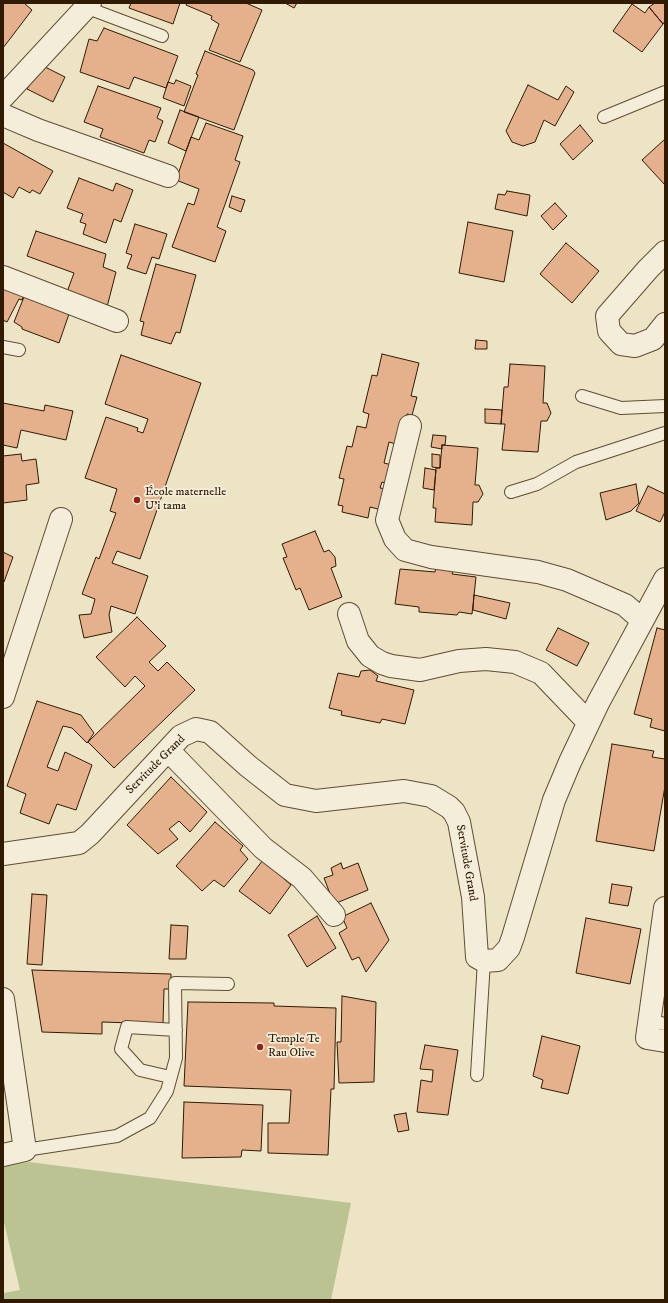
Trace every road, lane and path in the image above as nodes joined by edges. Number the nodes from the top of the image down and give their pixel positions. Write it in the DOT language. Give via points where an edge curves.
graph roads {
  1 [pos="88,5"];
  2 [pos="162,36"];
  3 [pos="6,89"];
  4 [pos="665,92"];
  5 [pos="3,115"];
  6 [pos="604,117"];
  7 [pos="168,176"];
  8 [pos="665,252"];
  9 [pos="3,277"];
  10 [pos="116,321"];
  11 [pos="665,324"];
  12 [pos="3,347"];
  13 [pos="19,350"];
  14 [pos="582,396"];
  15 [pos="665,406"];
  16 [pos="410,426"];
  17 [pos="665,433"];
  18 [pos="511,492"];
  19 [pos="61,519"];
  20 [pos="665,579"];
  21 [pos="349,614"];
  22 [pos="642,620"];
  23 [pos="3,697"];
  24 [pos="588,722"];
  25 [pos="168,750"];
  26 [pos="3,854"];
  27 [pos="665,908"];
  28 [pos="334,915"];
  29 [pos="484,961"];
  30 [pos="228,984"];
  31 [pos="3,999"];
  32 [pos="657,1022"];
  33 [pos="176,1030"];
  34 [pos="665,1041"];
  35 [pos="477,1075"];
  36 [pos="170,1077"];
  37 [pos="25,1150"];
  38 [pos="3,1155"];
  1 -- 2 [label="lane"];
  1 -- 3 [label="street"];
  4 -- 6 [label="lane"];
  5 -- 7 [label="street"];
  8 -- 11 [label="street" via="607,316 608,331 621,344 635,346 653,339"];
  9 -- 10 [label="street"];
  12 -- 13 [label="lane"];
  14 -- 15 [label="lane" via="621,408"];
  16 -- 22 [label="street" via="387,520 395,539 405,550 431,557 538,572 567,580 625,606"];
  17 -- 18 [label="lane" via="576,462 537,484"];
  19 -- 23 [label="street"];
  20 -- 22 [label="street"];
  21 -- 24 [label="street" via="358,641 370,656 382,663 420,670 459,661 486,659 515,662 541,674"];
  22 -- 24 [label="street"];
  24 -- 29 [label="street" via="554,800 509,948 498,960"];
  25 -- 26 [label="street, Servitude Grand" via="79,843"];
  25 -- 28 [label="street" via="264,848 302,878"];
  25 -- 29 [label="street, Servitude Grand" via="182,736 196,729 210,732 286,795 316,801 404,791 431,796 449,807 460,822 472,897 475,950 477,957"];
  27 -- 32 [label="street"];
  29 -- 35 [label="lane"];
  30 -- 33 [label="lane" via="175,984"];
  31 -- 37 [label="street"];
  32 -- 34 [label="street" via="647,1038"];
  33 -- 36 [label="lane" via="176,1058"];
  33 -- 36 [label="lane" via="127,1027 121,1049 140,1070"];
  36 -- 37 [label="lane" via="167,1091 150,1118 117,1136"];
  37 -- 38 [label="street"];
}
